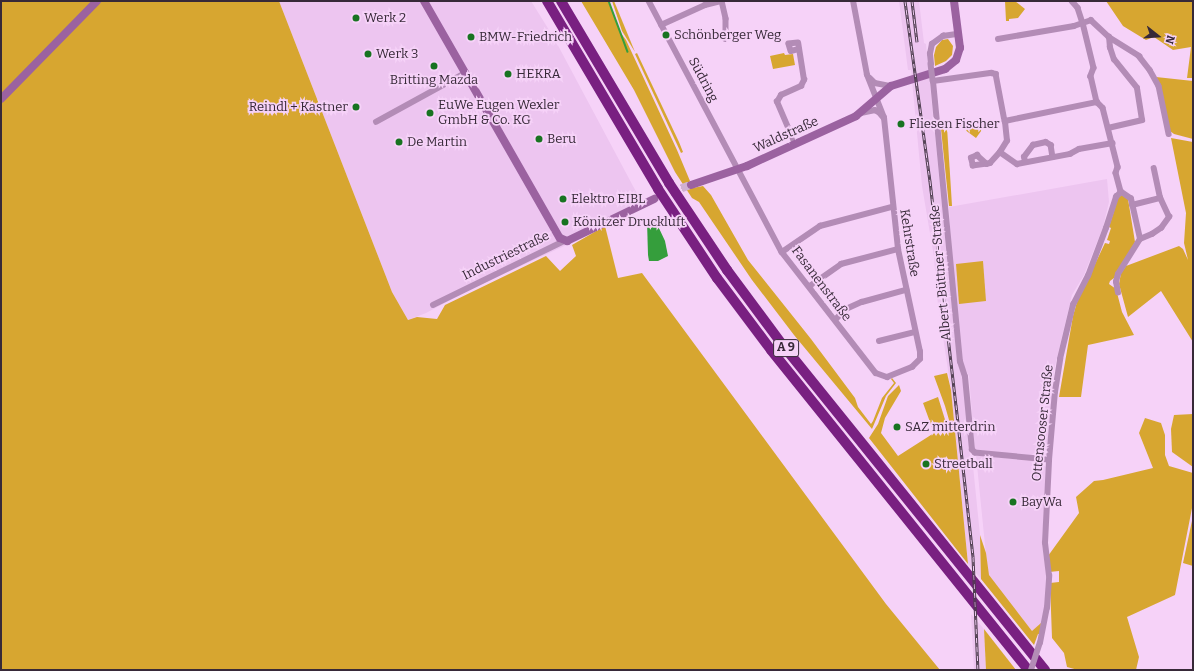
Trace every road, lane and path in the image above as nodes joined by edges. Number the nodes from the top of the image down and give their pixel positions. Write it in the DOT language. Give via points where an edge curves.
graph roads {
  1 [pos="97,1"];
  2 [pos="424,1"];
  3 [pos="547,1"];
  4 [pos="561,1"];
  5 [pos="649,1"];
  6 [pos="722,1"];
  7 [pos="853,1"];
  8 [pos="954,1"];
  9 [pos="1072,1"];
  10 [pos="704,3"];
  11 [pos="1083,23"];
  12 [pos="661,25"];
  13 [pos="958,34"];
  14 [pos="1109,37"];
  15 [pos="726,39"];
  16 [pos="998,39"];
  17 [pos="799,49"];
  18 [pos="465,73"];
  19 [pos="867,75"];
  20 [pos="933,81"];
  21 [pos="891,86"];
  22 [pos="879,95"];
  23 [pos="1,99"];
  24 [pos="1097,102"];
  25 [pos="861,113"];
  26 [pos="884,118"];
  27 [pos="1005,121"];
  28 [pos="376,122"];
  29 [pos="1108,128"];
  30 [pos="1169,134"];
  31 [pos="1112,143"];
  32 [pos="795,144"];
  33 [pos="1000,152"];
  34 [pos="1053,157"];
  35 [pos="1025,162"];
  36 [pos="987,164"];
  37 [pos="739,169"];
  38 [pos="1154,169"];
  39 [pos="691,185"];
  40 [pos="1121,192"];
  41 [pos="1160,198"];
  42 [pos="654,199"];
  43 [pos="1132,205"];
  44 [pos="892,207"];
  45 [pos="1140,239"];
  46 [pos="564,241"];
  47 [pos="898,249"];
  48 [pos="782,252"];
  49 [pos="810,286"];
  50 [pos="906,290"];
  51 [pos="1118,293"];
  52 [pos="433,305"];
  53 [pos="835,320"];
  54 [pos="915,332"];
  55 [pos="879,341"];
  56 [pos="912,367"];
  57 [pos="1049,460"];
  58 [pos="1028,670"];
  59 [pos="1032,670"];
  60 [pos="1045,670"];
  1 -- 23 [label="street"];
  2 -- 18 [label="street, Industriestraße"];
  3 -- 58 [label="highway, A 9" via="658,189 717,278 776,356"];
  4 -- 60 [label="highway, A 9" via="669,183 728,270 787,350"];
  5 -- 12 [label="street, Südring"];
  6 -- 10 [label="street"];
  6 -- 15 [label="street" via="726,19"];
  7 -- 19 [label="street, Kehrstraße"];
  8 -- 13 [label="street, Waldstraße"];
  9 -- 11 [label="street" via="1078,8"];
  10 -- 12 [label="street"];
  11 -- 14 [label="street" via="1091,20"];
  11 -- 16 [label="street"];
  11 -- 24 [label="street" via="1094,68 1091,76"];
  12 -- 37 [label="street, Südring"];
  13 -- 20 [label="street, Albert-Büttner-Straße, bridge" via="943,36 932,44 930,54"];
  13 -- 21 [label="street, Waldstraße" via="960,48 956,60 945,69"];
  14 -- 29 [label="street" via="1114,60 1137,88 1142,120"];
  14 -- 30 [label="street" via="1139,56 1150,70 1159,86"];
  17 -- 32 [label="street" via="804,80 800,86 781,95 777,102"];
  18 -- 28 [label="street"];
  18 -- 46 [label="street, Industriestraße"];
  19 -- 21 [label="street" via="875,83"];
  19 -- 22 [label="street, Kehrstraße"];
  20 -- 27 [label="street" via="996,74"];
  20 -- 57 [label="street, Albert-Büttner-Straße" via="960,362 965,377 972,450 975,453"];
  21 -- 22 [label="street, Waldstraße"];
  22 -- 25 [label="street, Waldstraße"];
  22 -- 26 [label="street, Kehrstraße"];
  24 -- 27 [label="street"];
  24 -- 29 [label="street" via="1103,108"];
  25 -- 26 [label="street" via="875,110"];
  25 -- 32 [label="street, Waldstraße"];
  26 -- 44 [label="street, Kehrstraße"];
  27 -- 33 [label="street" via="1007,141"];
  29 -- 31 [label="street"];
  31 -- 34 [label="street"];
  31 -- 40 [label="street"];
  32 -- 37 [label="street, Waldstraße"];
  33 -- 35 [label="street" via="1017,164"];
  33 -- 36 [label="street"];
  34 -- 35 [label="street"];
  34 -- 35 [label="street" via="1051,145 1046,142 1033,145 1024,157"];
  37 -- 39 [label="street, Waldstraße"];
  37 -- 48 [label="street, Fasanenstraße"];
  38 -- 41 [label="street"];
  40 -- 43 [label="street" via="1131,199"];
  40 -- 57 [label="street, Ottensooser Straße" via="1116,197 1088,276 1073,305 1055,392"];
  41 -- 43 [label="street"];
  41 -- 45 [label="street" via="1168,217 1167,221 1152,234"];
  42 -- 46 [label="street"];
  43 -- 45 [label="street"];
  44 -- 47 [label="street, Kehrstraße"];
  44 -- 48 [label="street" via="820,226"];
  45 -- 51 [label="street" via="1118,274"];
  46 -- 52 [label="street, Industriestraße"];
  47 -- 49 [label="street" via="841,264"];
  47 -- 50 [label="street, Kehrstraße"];
  48 -- 49 [label="street, Fasanenstraße"];
  49 -- 53 [label="street, Fasanenstraße"];
  50 -- 53 [label="street" via="862,302 846,309"];
  50 -- 54 [label="street, Kehrstraße"];
  53 -- 56 [label="street, Fasanenstraße" via="876,373 888,377"];
  54 -- 55 [label="street"];
  54 -- 56 [label="street, Kehrstraße" via="920,359"];
  57 -- 59 [label="street, Ottensooser Straße, bridge" via="1045,543 1049,576 1047,608"];
}
